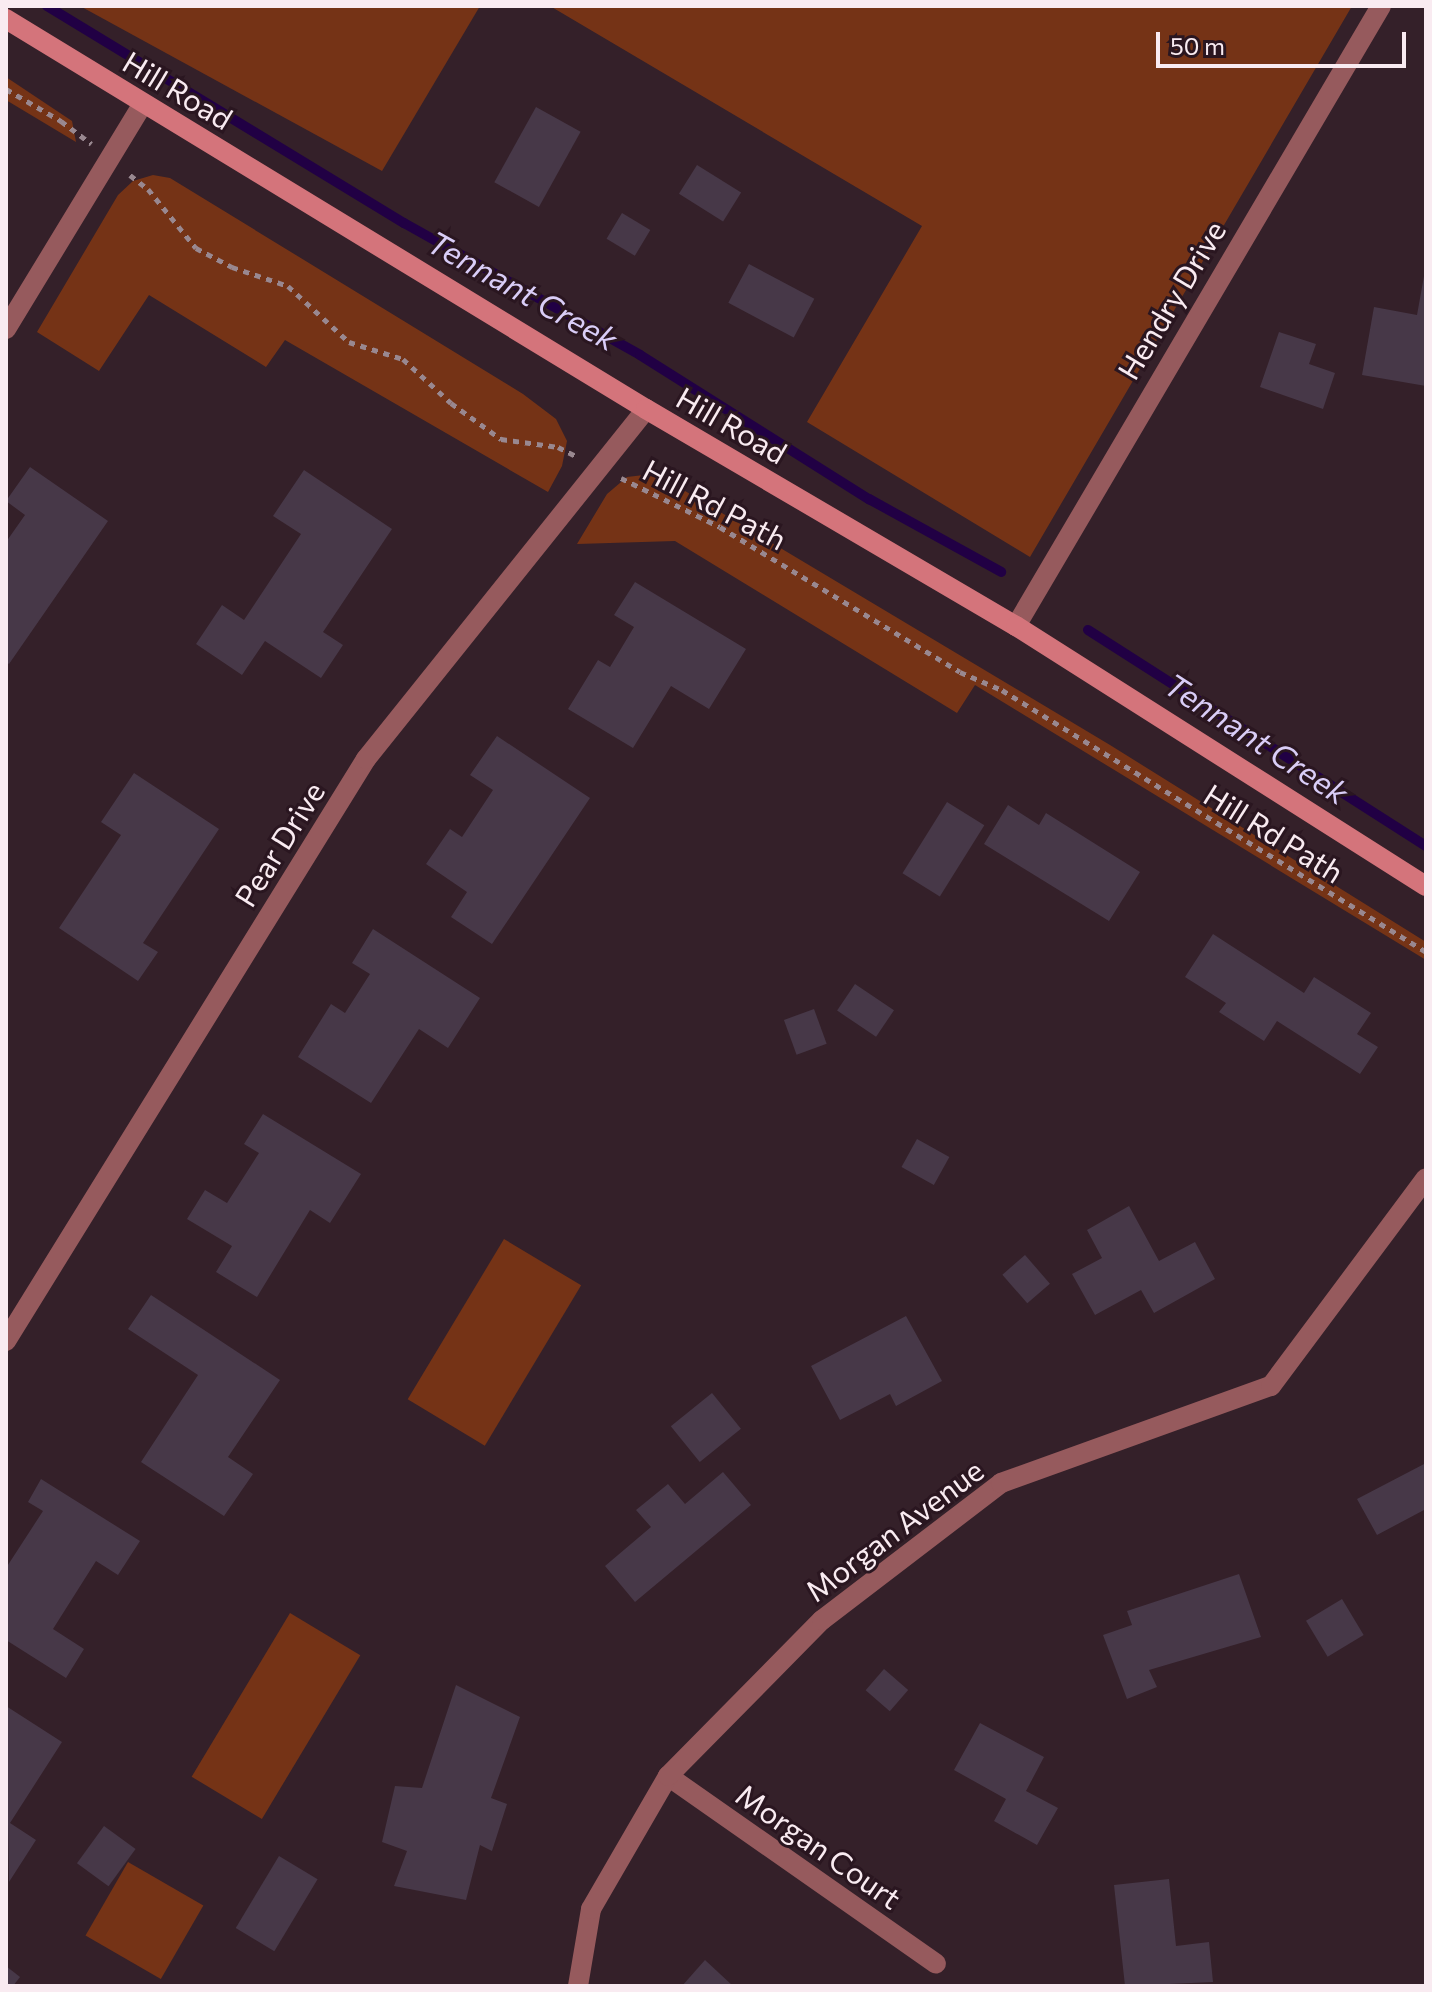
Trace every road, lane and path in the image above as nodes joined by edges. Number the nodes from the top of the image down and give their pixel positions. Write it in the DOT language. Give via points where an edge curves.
graph roads {
  1 [pos="1381,6"];
  2 [pos="6,19"];
  3 [pos="6,89"];
  4 [pos="143,104"];
  5 [pos="99,150"];
  6 [pos="123,170"];
  7 [pos="6,329"];
  8 [pos="646,409"];
  9 [pos="585,460"];
  10 [pos="612,474"];
  11 [pos="1016,626"];
  12 [pos="1426,886"];
  13 [pos="1426,952"];
  14 [pos="1426,1178"];
  15 [pos="6,1341"];
  16 [pos="668,1776"];
  17 [pos="936,1964"];
  18 [pos="578,1986"];
  1 -- 11 [label="street, Hendry Drive"];
  2 -- 4 [label="main road, Hill Road"];
  3 -- 5 [label="path"];
  4 -- 7 [label="street"];
  4 -- 8 [label="main road, Hill Road"];
  6 -- 9 [label="path" via="148,189 196,248 288,286 349,342 403,359 501,439 558,447"];
  8 -- 11 [label="main road, Hill Road"];
  8 -- 15 [label="street, Pear Drive" via="366,759"];
  10 -- 13 [label="path, Hill Rd Path" via="720,527 960,672 1002,690"];
  11 -- 12 [label="main road, Hill Road"];
  14 -- 16 [label="street, Morgan Avenue" via="1271,1386 1001,1483 822,1620"];
  16 -- 17 [label="street, Morgan Court"];
  16 -- 18 [label="street, Morgan Avenue" via="591,1909"];
}
